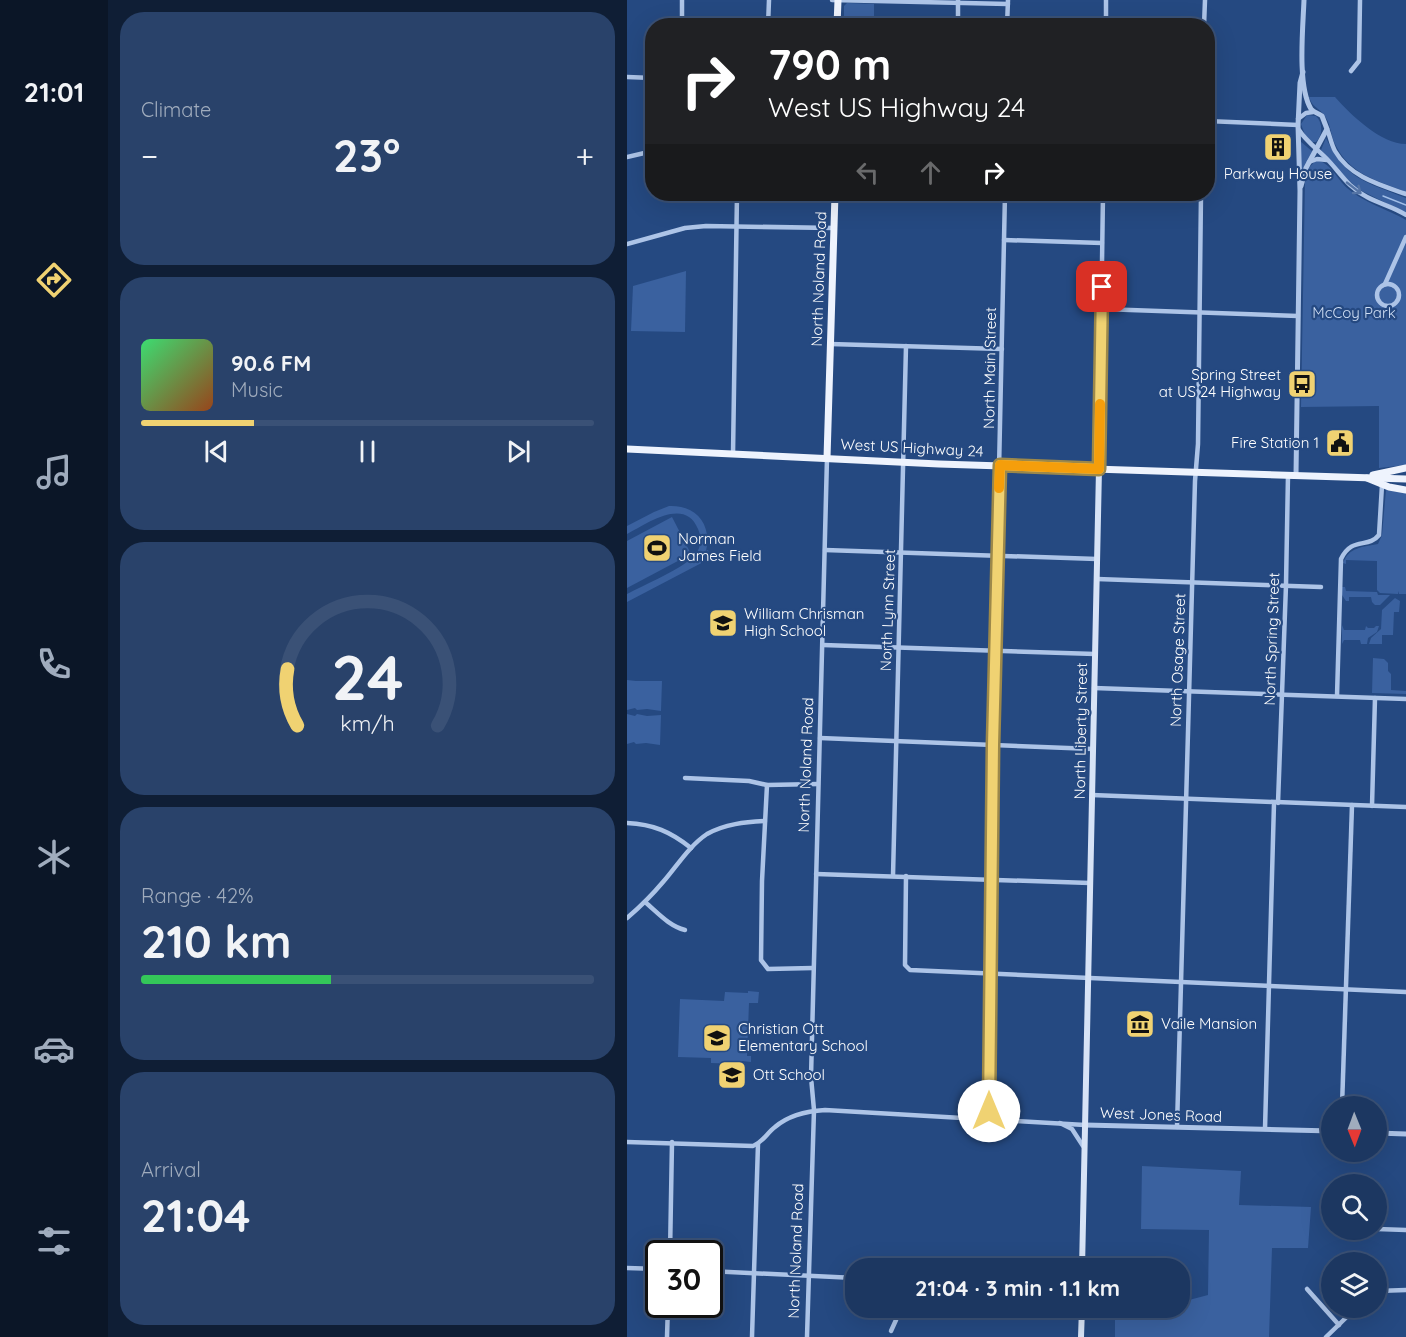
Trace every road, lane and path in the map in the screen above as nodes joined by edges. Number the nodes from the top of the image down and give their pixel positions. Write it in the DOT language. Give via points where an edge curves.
graph roads {
  1 [pos="682,0"];
  2 [pos="769,0"];
  3 [pos="832,0"];
  4 [pos="837,0"];
  5 [pos="1106,0"];
  6 [pos="1205,0"];
  7 [pos="1303,0"];
  8 [pos="1360,0"];
  9 [pos="958,2"];
  10 [pos="1008,2"];
  11 [pos="682,18"];
  12 [pos="768,18"];
  13 [pos="837,18"];
  14 [pos="958,18"];
  15 [pos="1007,18"];
  16 [pos="1106,18"];
  17 [pos="1204,18"];
  18 [pos="1351,71"];
  19 [pos="1303,72"];
  20 [pos="627,77"];
  21 [pos="645,78"];
  22 [pos="1313,112"];
  23 [pos="1215,121"];
  24 [pos="1299,125"];
  25 [pos="1327,129"];
  26 [pos="1317,149"];
  27 [pos="645,153"];
  28 [pos="627,157"];
  29 [pos="1329,161"];
  30 [pos="1309,162"];
  31 [pos="1300,191"];
  32 [pos="1406,194"];
  33 [pos="737,201"];
  34 [pos="835,201"];
  35 [pos="1005,201"];
  36 [pos="1103,201"];
  37 [pos="1201,201"];
  38 [pos="1406,215"];
  39 [pos="737,227"];
  40 [pos="834,228"];
  41 [pos="1406,237"];
  42 [pos="1004,240"];
  43 [pos="1103,243"];
  44 [pos="627,244"];
  45 [pos="1385,284"];
  46 [pos="1102,309"];
  47 [pos="1199,311"];
  48 [pos="1298,316"];
  49 [pos="830,344"];
  50 [pos="906,346"];
  51 [pos="1002,349"];
  52 [pos="627,449"];
  53 [pos="733,454"];
  54 [pos="827,458"];
  55 [pos="903,462"];
  56 [pos="1000,465"];
  57 [pos="1406,468"];
  58 [pos="1099,469"];
  59 [pos="1196,472"];
  60 [pos="1292,475"];
  61 [pos="1365,477"];
  62 [pos="1406,478"];
  63 [pos="1382,485"];
  64 [pos="1406,490"];
  65 [pos="825,550"];
  66 [pos="902,553"];
  67 [pos="998,556"];
  68 [pos="1097,559"];
  69 [pos="1097,579"];
  70 [pos="1193,582"];
  71 [pos="1286,585"];
  72 [pos="1321,587"];
  73 [pos="823,645"];
  74 [pos="899,648"];
  75 [pos="995,651"];
  76 [pos="1095,654"];
  77 [pos="1094,687"];
  78 [pos="1189,691"];
  79 [pos="1283,694"];
  80 [pos="1337,696"];
  81 [pos="1375,698"];
  82 [pos="1406,699"];
  83 [pos="820,738"];
  84 [pos="895,741"];
  85 [pos="993,745"];
  86 [pos="1093,749"];
  87 [pos="685,778"];
  88 [pos="818,784"];
  89 [pos="767,785"];
  90 [pos="1092,795"];
  91 [pos="1187,799"];
  92 [pos="1276,803"];
  93 [pos="1352,805"];
  94 [pos="1372,806"];
  95 [pos="1406,807"];
  96 [pos="765,821"];
  97 [pos="627,823"];
  98 [pos="691,848"];
  99 [pos="816,874"];
  100 [pos="893,876"];
  101 [pos="906,876"];
  102 [pos="991,878"];
  103 [pos="1090,883"];
  104 [pos="645,902"];
  105 [pos="627,918"];
  106 [pos="685,930"];
  107 [pos="813,968"];
  108 [pos="990,974"];
  109 [pos="1088,977"];
  110 [pos="1181,982"];
  111 [pos="1269,987"];
  112 [pos="1347,990"];
  113 [pos="1406,992"];
  114 [pos="1342,1096"];
  115 [pos="814,1110"];
  116 [pos="989,1119"];
  117 [pos="1057,1122"];
  118 [pos="1085,1125"];
  119 [pos="1177,1127"];
  120 [pos="1265,1129"];
  121 [pos="1321,1131"];
  122 [pos="1387,1133"];
  123 [pos="1406,1134"];
  124 [pos="627,1142"];
  125 [pos="672,1142"];
  126 [pos="758,1144"];
  127 [pos="1085,1148"];
  128 [pos="1387,1229"];
  129 [pos="1406,1230"];
  130 [pos="670,1240"];
  131 [pos="1082,1258"];
  132 [pos="627,1268"];
  133 [pos="645,1269"];
  134 [pos="723,1272"];
  135 [pos="754,1273"];
  136 [pos="810,1275"];
  137 [pos="845,1277"];
  138 [pos="1307,1289"];
  139 [pos="1406,1290"];
  140 [pos="1387,1291"];
  141 [pos="668,1318"];
  142 [pos="896,1318"];
  143 [pos="1081,1318"];
  144 [pos="1346,1318"];
  145 [pos="1339,1325"];
  146 [pos="891,1331"];
  147 [pos="667,1337"];
  148 [pos="752,1337"];
  149 [pos="807,1337"];
  150 [pos="1081,1337"];
  151 [pos="1326,1337"];
  1 -- 11 [label="street"];
  2 -- 12 [label="street"];
  3 -- 4 [label="street"];
  4 -- 9 [label="street"];
  4 -- 13 [label="main road"];
  5 -- 16 [label="street"];
  6 -- 17 [label="street"];
  7 -- 19 [label="street, North Spring Street"];
  8 -- 18 [label="street" via="1359,61"];
  9 -- 10 [label="street"];
  9 -- 14 [label="street"];
  10 -- 15 [label="street"];
  19 -- 22 [label="street, North Spring Street" via="1306,97"];
  19 -- 24 [label="street, North Spring Street"];
  20 -- 21 [label="street"];
  22 -- 24 [label="street" via="1306,113"];
  22 -- 25 [label="street" via="1323,116"];
  23 -- 24 [label="street"];
  24 -- 26 [label="street" via="1303,136"];
  24 -- 31 [label="street, North Spring Street"];
  25 -- 26 [label="street, North Spring Street"];
  25 -- 32 [label="street" via="1335,150 1351,169"];
  26 -- 29 [label="street"];
  26 -- 30 [label="street, North Spring Street"];
  27 -- 28 [label="street"];
  29 -- 30 [label="street"];
  29 -- 38 [label="street, one-way" via="1354,189"];
  30 -- 31 [label="street, North Spring Street"];
  31 -- 48 [label="street, North Spring Street"];
  33 -- 39 [label="street"];
  34 -- 40 [label="main road, North Noland Road"];
  35 -- 42 [label="street, North Main Street"];
  36 -- 43 [label="street, North Liberty Street"];
  37 -- 47 [label="street, North Osage Street"];
  39 -- 40 [label="street"];
  39 -- 44 [label="street" via="685,228"];
  39 -- 53 [label="street"];
  40 -- 49 [label="main road, North Noland Road"];
  41 -- 45 [label="street"];
  42 -- 43 [label="street"];
  42 -- 51 [label="street, North Main Street"];
  43 -- 46 [label="street, North Liberty Street"];
  45 -- 45 [label="street" via="1377,295 1380,302 1390,306 1399,299 1399,292 1392,284"];
  46 -- 47 [label="street"];
  46 -- 58 [label="street, North Liberty Street"];
  47 -- 48 [label="street"];
  47 -- 59 [label="street, North Osage Street"];
  48 -- 60 [label="street, North Spring Street"];
  49 -- 50 [label="street"];
  49 -- 54 [label="main road, North Noland Road"];
  50 -- 51 [label="street"];
  50 -- 55 [label="street, North Lynn Street"];
  51 -- 56 [label="street, North Main Street"];
  52 -- 53 [label="main road, West US Highway 24"];
  53 -- 54 [label="main road, West US Highway 24"];
  54 -- 55 [label="main road, West US Highway 24"];
  54 -- 65 [label="street, North Noland Road"];
  55 -- 56 [label="main road, West US Highway 24"];
  55 -- 66 [label="street, North Lynn Street"];
  56 -- 58 [label="main road, West US Highway 24"];
  56 -- 67 [label="street, North Main Street"];
  57 -- 61 [label="main road"];
  58 -- 59 [label="main road, West US Highway 24"];
  58 -- 68 [label="main road, North Liberty Street"];
  59 -- 60 [label="main road, West US Highway 24"];
  59 -- 70 [label="street, North Osage Street"];
  60 -- 61 [label="main road, West US Highway 24"];
  60 -- 71 [label="street, North Spring Street"];
  61 -- 62 [label="main road"];
  61 -- 63 [label="main road"];
  63 -- 64 [label="main road"];
  63 -- 80 [label="street" via="1379,535 1375,540 1352,545 1341,559"];
  65 -- 66 [label="street"];
  65 -- 73 [label="street, North Noland Road"];
  66 -- 67 [label="street"];
  66 -- 74 [label="street, North Lynn Street"];
  67 -- 68 [label="street"];
  67 -- 75 [label="street, North Main Street"];
  68 -- 69 [label="main road, North Liberty Street"];
  69 -- 70 [label="street"];
  69 -- 76 [label="main road, North Liberty Street"];
  70 -- 71 [label="street"];
  70 -- 78 [label="street, North Osage Street"];
  71 -- 72 [label="street"];
  71 -- 79 [label="street, North Spring Street"];
  73 -- 74 [label="street"];
  73 -- 83 [label="street, North Noland Road"];
  74 -- 75 [label="street"];
  74 -- 84 [label="street, North Lynn Street"];
  75 -- 76 [label="street"];
  75 -- 85 [label="street, North Main Street"];
  76 -- 77 [label="main road, North Liberty Street"];
  77 -- 78 [label="street"];
  77 -- 86 [label="main road, North Liberty Street"];
  78 -- 79 [label="street"];
  78 -- 91 [label="street, North Osage Street"];
  79 -- 80 [label="street"];
  79 -- 92 [label="street, North Spring Street"];
  80 -- 81 [label="street"];
  81 -- 82 [label="street"];
  81 -- 94 [label="street"];
  83 -- 84 [label="street"];
  83 -- 88 [label="street, North Noland Road"];
  84 -- 85 [label="street"];
  84 -- 100 [label="street, North Lynn Street"];
  85 -- 86 [label="street"];
  85 -- 102 [label="street, North Main Street"];
  86 -- 90 [label="main road, North Liberty Street"];
  87 -- 89 [label="street"];
  88 -- 89 [label="street"];
  88 -- 99 [label="street, North Noland Road"];
  89 -- 96 [label="street"];
  90 -- 91 [label="street"];
  90 -- 103 [label="main road, North Liberty Street"];
  91 -- 92 [label="street"];
  91 -- 110 [label="street, North Osage Street"];
  92 -- 93 [label="street"];
  92 -- 111 [label="street, North Spring Street"];
  93 -- 94 [label="street"];
  93 -- 112 [label="street"];
  94 -- 95 [label="street"];
  96 -- 98 [label="street" via="722,827"];
  96 -- 107 [label="street" via="761,960 768,969"];
  97 -- 98 [label="street" via="657,827"];
  98 -- 104 [label="street"];
  99 -- 100 [label="street"];
  99 -- 107 [label="street, North Noland Road"];
  100 -- 101 [label="street"];
  101 -- 102 [label="street"];
  101 -- 108 [label="street" via="905,964 911,970"];
  102 -- 103 [label="street"];
  102 -- 108 [label="street, North Main Street"];
  103 -- 109 [label="main road, North Liberty Street"];
  104 -- 105 [label="street"];
  104 -- 106 [label="street" via="668,922"];
  107 -- 115 [label="street, North Noland Road"];
  108 -- 109 [label="street"];
  108 -- 116 [label="street, North Main Street"];
  109 -- 110 [label="street"];
  109 -- 118 [label="main road, North Liberty Street"];
  110 -- 111 [label="street"];
  110 -- 119 [label="street, North Osage Street"];
  111 -- 112 [label="street"];
  111 -- 120 [label="street, North Spring Street"];
  112 -- 113 [label="street"];
  112 -- 114 [label="street"];
  115 -- 116 [label="street, West Jones Road"];
  115 -- 126 [label="street" via="785,1120"];
  115 -- 136 [label="street, North Noland Road"];
  116 -- 117 [label="street, West Jones Road"];
  117 -- 118 [label="street, West Jones Road"];
  117 -- 127 [label="street" via="1072,1129"];
  118 -- 119 [label="street, West Jones Road"];
  118 -- 127 [label="main road, North Liberty Street"];
  119 -- 120 [label="street, West Jones Road"];
  120 -- 121 [label="street, West Jones Road"];
  122 -- 123 [label="street"];
  124 -- 125 [label="street"];
  125 -- 126 [label="street" via="745,1147"];
  125 -- 130 [label="street"];
  126 -- 135 [label="street"];
  127 -- 131 [label="main road, North Liberty Street"];
  128 -- 129 [label="street"];
  132 -- 133 [label="street"];
  134 -- 135 [label="street"];
  135 -- 136 [label="street"];
  135 -- 148 [label="street"];
  136 -- 137 [label="street"];
  136 -- 149 [label="street, North Noland Road"];
  138 -- 145 [label="street"];
  139 -- 140 [label="street"];
  141 -- 147 [label="street"];
  142 -- 146 [label="street"];
  143 -- 150 [label="main road"];
  144 -- 145 [label="street"];
  145 -- 151 [label="street"];
}
